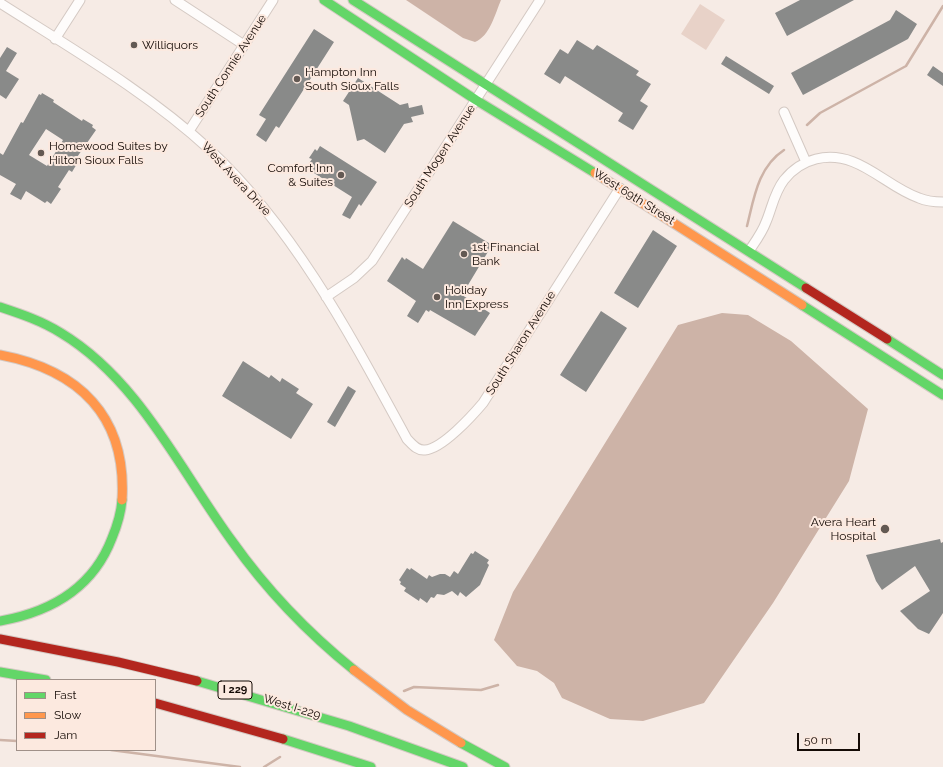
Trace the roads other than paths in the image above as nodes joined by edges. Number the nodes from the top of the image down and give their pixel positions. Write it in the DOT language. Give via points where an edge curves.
graph roads {
  1 [pos="80,0"];
  2 [pos="175,0"];
  3 [pos="273,0"];
  4 [pos="324,0"];
  5 [pos="353,0"];
  6 [pos="540,0"];
  7 [pos="0,4"];
  8 [pos="55,39"];
  9 [pos="244,45"];
  10 [pos="486,85"];
  11 [pos="476,100"];
  12 [pos="784,112"];
  13 [pos="189,131"];
  14 [pos="806,162"];
  15 [pos="620,188"];
  16 [pos="943,202"];
  17 [pos="749,251"];
  18 [pos="326,297"];
  19 [pos="0,307"];
  20 [pos="0,355"];
  21 [pos="942,371"];
  22 [pos="930,387"];
  23 [pos="943,395"];
  24 [pos="400,425"];
  25 [pos="0,622"];
  26 [pos="0,639"];
  27 [pos="0,672"];
  28 [pos="40,679"];
  29 [pos="156,703"];
  30 [pos="370,767"];
  31 [pos="463,767"];
  32 [pos="505,767"];
  1 -- 8 [label="street"];
  2 -- 9 [label="street"];
  3 -- 9 [label="street, South Connie Avenue"];
  4 -- 11 [label="main road, West 69th Street"];
  5 -- 10 [label="main road, West 69th Street"];
  6 -- 10 [label="street, South Mogen Avenue"];
  7 -- 8 [label="street, West Avera Drive"];
  8 -- 13 [label="street, West Avera Drive" via="156,104"];
  9 -- 13 [label="street, South Connie Avenue"];
  10 -- 11 [label="street, South Mogen Avenue"];
  10 -- 17 [label="main road, West 69th Street"];
  11 -- 15 [label="main road, West 69th Street"];
  11 -- 18 [label="street, South Mogen Avenue" via="372,261 354,278"];
  12 -- 14 [label="street"];
  13 -- 18 [label="street, West Avera Drive" via="235,174 272,217 299,253"];
  14 -- 16 [label="street" via="822,157 847,159 859,163 919,198"];
  14 -- 17 [label="street" via="792,172 778,188 763,229"];
  15 -- 22 [label="main road, West 69th Street"];
  15 -- 24 [label="street, South Sharon Avenue" via="483,403 467,422 449,437 424,450 412,445"];
  17 -- 21 [label="main road, West 69th Street"];
  18 -- 24 [label="street, West Avera Drive"];
  19 -- 32 [label="main road" via="56,329 92,354 121,382 239,551 281,601 332,650 406,710"];
  20 -- 25 [label="main road" via="26,359 51,369 74,384 105,420 117,446 123,473 123,501 118,528 107,553 91,576 72,594 47,609"];
  21 -- 22 [label="main road"];
  22 -- 23 [label="main road, West 69th Street"];
  26 -- 31 [label="main road, West I-229 / I 229" via="120,662 225,687 354,727"];
  27 -- 28 [label="main road"];
  29 -- 30 [label="main road" via="253,729"];
}
